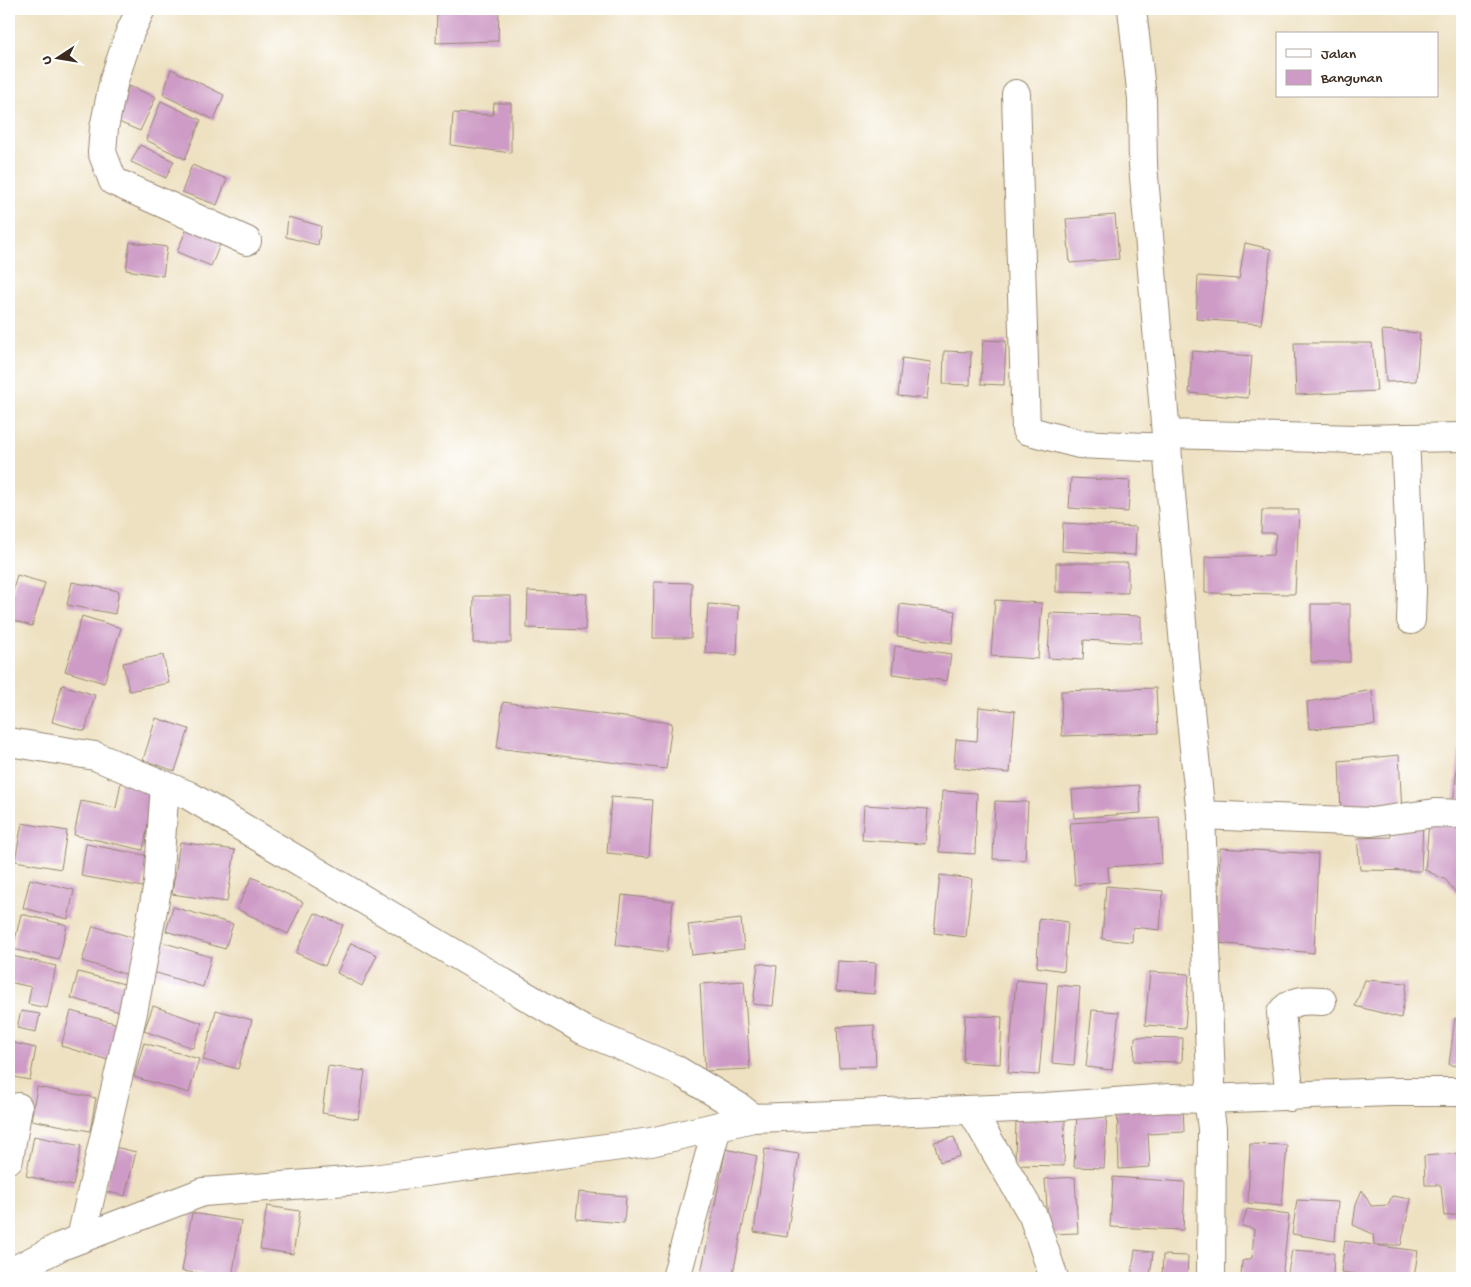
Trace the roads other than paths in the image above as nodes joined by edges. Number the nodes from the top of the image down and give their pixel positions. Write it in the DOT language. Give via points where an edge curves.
graph roads {
  1 [pos="141,9"];
  2 [pos="1132,9"];
  3 [pos="1016,94"];
  4 [pos="248,241"];
  5 [pos="1462,437"];
  6 [pos="1405,438"];
  7 [pos="1167,441"];
  8 [pos="1411,620"];
  9 [pos="9,742"];
  10 [pos="165,786"];
  11 [pos="1462,814"];
  12 [pos="1201,815"];
  13 [pos="1322,1001"];
  14 [pos="1462,1092"];
  15 [pos="1290,1097"];
  16 [pos="1208,1099"];
  17 [pos="18,1108"];
  18 [pos="971,1110"];
  19 [pos="753,1118"];
  20 [pos="717,1127"];
  21 [pos="9,1158"];
  22 [pos="80,1238"];
  23 [pos="9,1273"];
  24 [pos="676,1278"];
  25 [pos="1054,1278"];
  26 [pos="1211,1278"];
  1 -- 4 [label="street" via="114,80 104,128 102,152 113,181"];
  2 -- 7 [label="street" via="1142,99 1143,165"];
  3 -- 7 [label="street" via="1026,430 1079,444"];
  5 -- 6 [label="street"];
  6 -- 7 [label="street"];
  6 -- 8 [label="street"];
  7 -- 12 [label="street" via="1186,681"];
  9 -- 10 [label="street" via="95,756"];
  10 -- 19 [label="street" via="188,795 583,1030 675,1069"];
  10 -- 22 [label="street" via="158,884 133,1012"];
  11 -- 12 [label="street" via="1435,813 1371,822"];
  12 -- 16 [label="street" via="1211,1081"];
  13 -- 15 [label="street" via="1304,999 1286,1006 1281,1013"];
  14 -- 15 [label="street"];
  15 -- 16 [label="street"];
  16 -- 18 [label="street" via="1169,1098"];
  16 -- 26 [label="street" via="1212,1128"];
  17 -- 21 [label="street"];
  18 -- 19 [label="street"];
  18 -- 25 [label="street" via="1033,1216"];
  19 -- 20 [label="street"];
  20 -- 22 [label="street" via="651,1142 373,1179 203,1192"];
  20 -- 24 [label="street"];
  22 -- 23 [label="street"];
}
